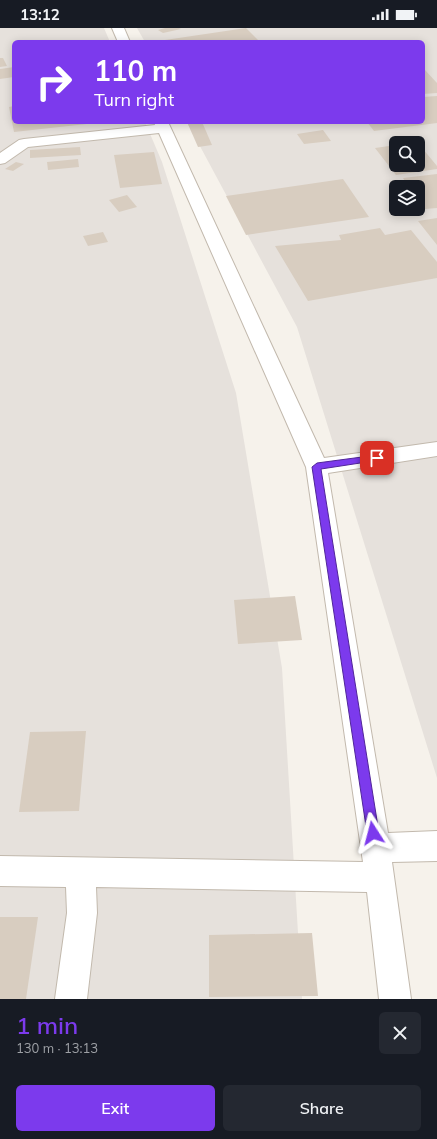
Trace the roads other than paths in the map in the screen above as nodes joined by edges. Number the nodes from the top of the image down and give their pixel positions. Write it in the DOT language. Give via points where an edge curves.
graph roads {
  1 [pos="118,28"];
  2 [pos="123,40"];
  3 [pos="162,125"];
  4 [pos="0,160"];
  5 [pos="437,448"];
  6 [pos="317,467"];
  7 [pos="437,846"];
  8 [pos="375,848"];
  9 [pos="0,871"];
  10 [pos="81,873"];
  11 [pos="380,877"];
  12 [pos="71,999"];
  13 [pos="395,999"];
  1 -- 2 [label="street"];
  3 -- 4 [label="street" via="24,143"];
  3 -- 6 [label="street"];
  5 -- 6 [label="street"];
  6 -- 8 [label="street"];
  7 -- 8 [label="street"];
  8 -- 11 [label="street"];
  9 -- 10 [label="street"];
  10 -- 11 [label="street"];
  10 -- 12 [label="street" via="82,914"];
  11 -- 13 [label="street"];
}
